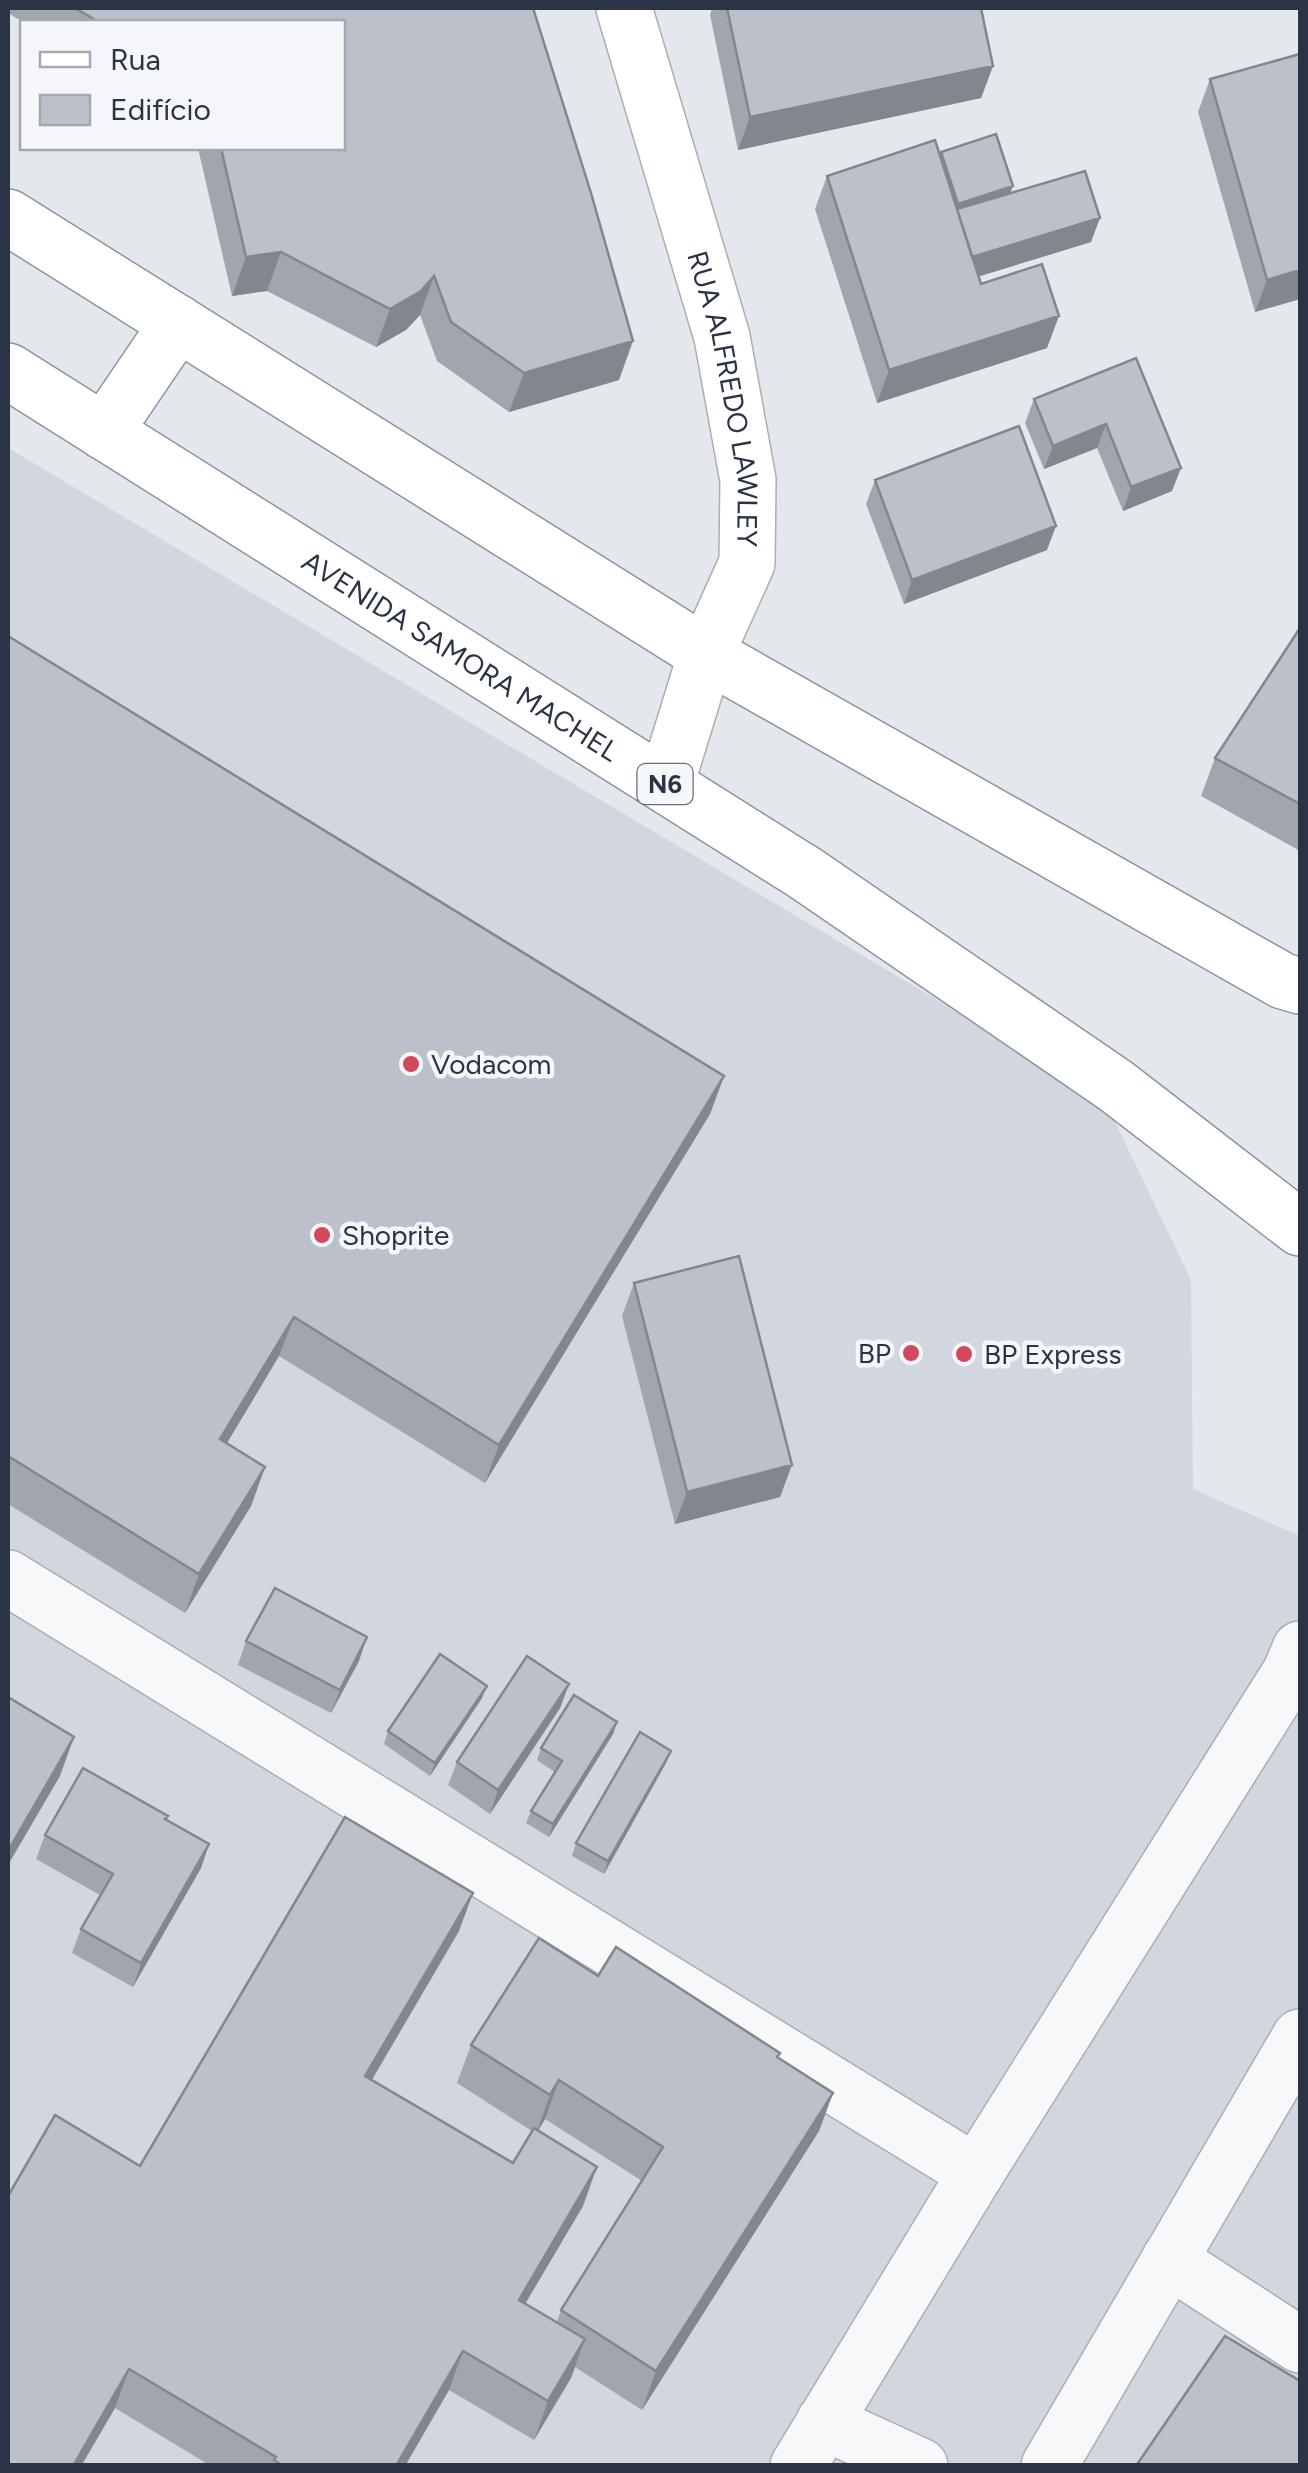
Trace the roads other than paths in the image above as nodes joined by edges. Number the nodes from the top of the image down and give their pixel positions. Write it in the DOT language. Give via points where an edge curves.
graph roads {
  1 [pos="624,8"];
  2 [pos="8,216"];
  3 [pos="178,324"];
  4 [pos="8,371"];
  5 [pos="104,432"];
  6 [pos="706,654"];
  7 [pos="666,784"];
  8 [pos="1300,986"];
  9 [pos="1300,1228"];
  10 [pos="8,1578"];
  11 [pos="1300,1649"];
  12 [pos="1300,2037"];
  13 [pos="976,2173"];
  14 [pos="1169,2260"];
  15 [pos="1300,2345"];
  16 [pos="811,2444"];
  17 [pos="920,2466"];
  18 [pos="1049,2466"];
  1 -- 6 [label="main road, RUA ALFREDO LAWLEY" via="722,338 748,480 748,564"];
  2 -- 3 [label="main road"];
  3 -- 5 [label="main road"];
  3 -- 6 [label="main road"];
  4 -- 5 [label="main road, AVENIDA SAMORA MACHEL / N6"];
  5 -- 7 [label="main road, AVENIDA SAMORA MACHEL / N6"];
  6 -- 7 [label="main road, RUA ALFREDO LAWLEY"];
  6 -- 8 [label="main road"];
  7 -- 9 [label="main road, AVENIDA SAMORA MACHEL / N6" via="1116,1086"];
  10 -- 13 [label="street"];
  11 -- 13 [label="street"];
  12 -- 14 [label="street"];
  13 -- 16 [label="street"];
  14 -- 15 [label="street"];
  14 -- 18 [label="street"];
  16 -- 17 [label="street"];
}
